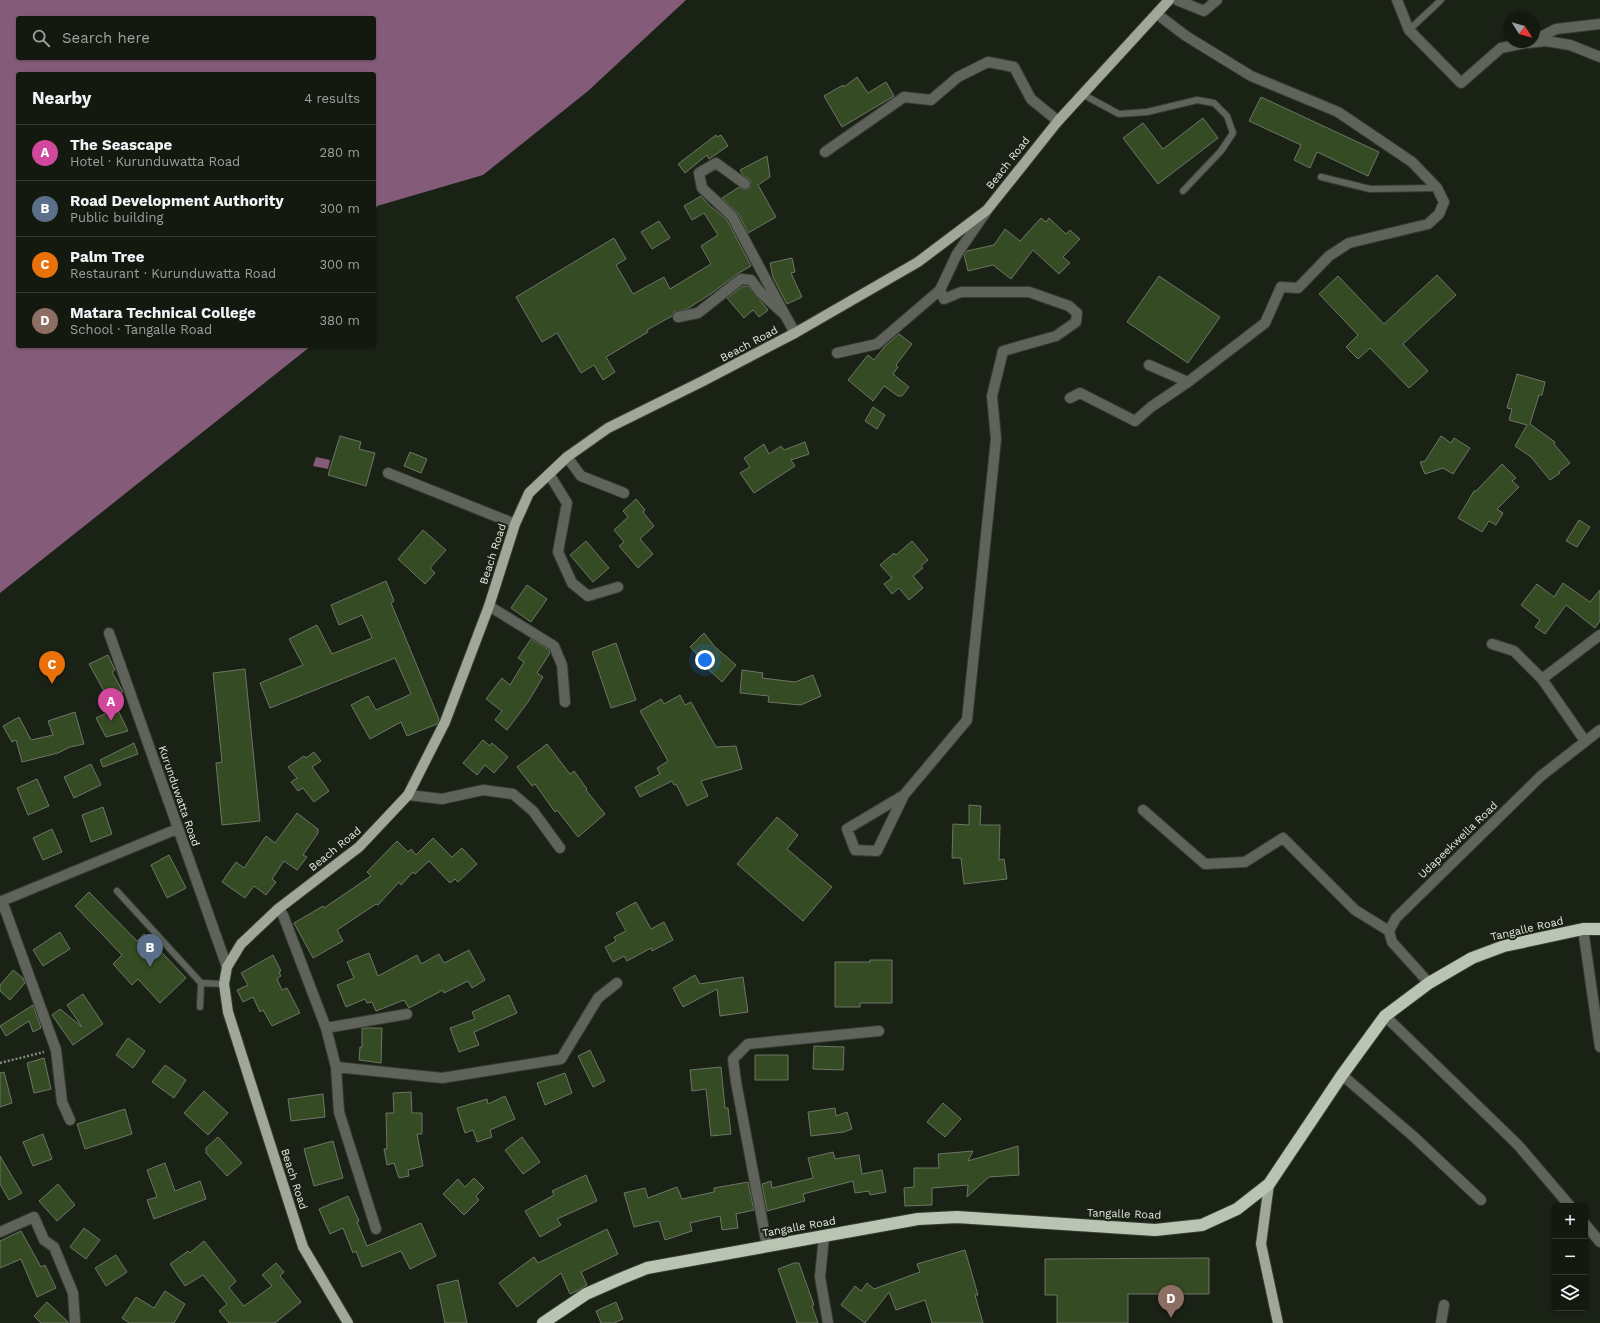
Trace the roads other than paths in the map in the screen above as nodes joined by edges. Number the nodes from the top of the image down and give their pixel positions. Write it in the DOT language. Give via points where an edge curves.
graph roads {
  1 [pos="1169,0"];
  2 [pos="1177,0"];
  3 [pos="1218,0"];
  4 [pos="1397,0"];
  5 [pos="1441,0"];
  6 [pos="1156,14"];
  7 [pos="1600,24"];
  8 [pos="1409,30"];
  9 [pos="1540,37"];
  10 [pos="1540,41"];
  11 [pos="1504,47"];
  12 [pos="1600,57"];
  13 [pos="1082,94"];
  14 [pos="1058,121"];
  15 [pos="825,152"];
  16 [pos="1321,177"];
  17 [pos="745,184"];
  18 [pos="1437,188"];
  19 [pos="1183,191"];
  20 [pos="987,210"];
  21 [pos="940,290"];
  22 [pos="785,315"];
  23 [pos="678,317"];
  24 [pos="795,333"];
  25 [pos="837,353"];
  26 [pos="1149,366"];
  27 [pos="1188,382"];
  28 [pos="1070,398"];
  29 [pos="567,457"];
  30 [pos="388,473"];
  31 [pos="549,474"];
  32 [pos="624,493"];
  33 [pos="515,524"];
  34 [pos="618,587"];
  35 [pos="489,606"];
  36 [pos="109,633"];
  37 [pos="1600,635"];
  38 [pos="1492,644"];
  39 [pos="1542,679"];
  40 [pos="565,702"];
  41 [pos="1600,730"];
  42 [pos="1585,742"];
  43 [pos="408,795"];
  44 [pos="904,795"];
  45 [pos="1143,810"];
  46 [pos="177,829"];
  47 [pos="560,848"];
  48 [pos="117,891"];
  49 [pos="1,900"];
  50 [pos="278,909"];
  51 [pos="1600,928"];
  52 [pos="1583,929"];
  53 [pos="1389,931"];
  54 [pos="227,967"];
  55 [pos="200,982"];
  56 [pos="617,983"];
  57 [pos="1429,983"];
  58 [pos="224,984"];
  59 [pos="200,1007"];
  60 [pos="407,1014"];
  61 [pos="1385,1016"];
  62 [pos="326,1028"];
  63 [pos="879,1031"];
  64 [pos="1600,1047"];
  65 [pos="336,1067"];
  66 [pos="1342,1076"];
  67 [pos="70,1120"];
  68 [pos="1268,1184"];
  69 [pos="1481,1200"];
  70 [pos="1567,1203"];
  71 [pos="1588,1228"];
  72 [pos="376,1229"];
  73 [pos="0,1232"];
  74 [pos="824,1236"];
  75 [pos="1600,1242"];
  76 [pos="767,1246"];
  77 [pos="1444,1305"];
  78 [pos="75,1323"];
  79 [pos="348,1323"];
  80 [pos="542,1323"];
  81 [pos="828,1323"];
  82 [pos="1278,1323"];
  83 [pos="1441,1323"];
  1 -- 6 [label="main road, Beach Road"];
  2 -- 3 [label="street" via="1204,12"];
  4 -- 8 [label="street"];
  5 -- 8 [label="lane"];
  6 -- 13 [label="main road, Beach Road"];
  6 -- 18 [label="street" via="1186,36 1251,76 1338,112 1412,162"];
  7 -- 9 [label="street" via="1556,29"];
  8 -- 11 [label="street" via="1461,83"];
  10 -- 12 [label="street" via="1570,45"];
  13 -- 14 [label="main road, Beach Road"];
  13 -- 19 [label="lane" via="1119,114 1147,112 1197,100 1214,103 1227,116 1233,133 1221,151"];
  14 -- 15 [label="street" via="1031,99 1014,67 988,62 958,77 931,100 904,97"];
  14 -- 20 [label="main road, Beach Road"];
  16 -- 18 [label="lane" via="1370,189"];
  17 -- 22 [label="street" via="716,163 699,173 702,188 732,216"];
  18 -- 27 [label="street" via="1444,202 1439,214 1428,224 1349,243 1329,256 1298,288 1282,287 1265,322"];
  20 -- 21 [label="street" via="957,254"];
  20 -- 24 [label="main road, Beach Road" via="918,262"];
  21 -- 25 [label="street" via="877,344"];
  21 -- 44 [label="street" via="944,299 961,292 1029,292 1069,306 1076,313 1076,322 1056,336 1003,352 992,396 996,439 967,720"];
  22 -- 23 [label="street" via="751,280 741,279 698,313"];
  22 -- 24 [label="street"];
  24 -- 29 [label="main road, Beach Road" via="608,428"];
  26 -- 27 [label="street"];
  27 -- 28 [label="street" via="1135,421 1080,393"];
  29 -- 31 [label="main road, Beach Road"];
  29 -- 32 [label="street" via="581,476"];
  30 -- 33 [label="street"];
  31 -- 33 [label="main road, Beach Road" via="529,493"];
  31 -- 34 [label="street" via="567,503 558,552 572,583 588,596"];
  33 -- 35 [label="main road, Beach Road"];
  35 -- 40 [label="street" via="554,646 562,665"];
  35 -- 43 [label="main road, Beach Road" via="445,722"];
  36 -- 46 [label="street, Kurunduwatta Road"];
  37 -- 39 [label="street"];
  38 -- 39 [label="street" via="1514,651"];
  39 -- 42 [label="street"];
  41 -- 42 [label="street, Udapeekwella Road"];
  42 -- 53 [label="street, Udapeekwella Road" via="1541,776 1396,918"];
  43 -- 47 [label="street" via="442,799 483,790 513,794 533,811"];
  43 -- 50 [label="main road, Beach Road" via="359,848"];
  44 -- 44 [label="street" via="847,828 855,850 877,851"];
  45 -- 53 [label="street" via="1205,864 1245,862 1283,838 1355,910"];
  46 -- 49 [label="street"];
  46 -- 54 [label="street, Kurunduwatta Road"];
  48 -- 55 [label="lane"];
  49 -- 67 [label="street" via="56,1050 62,1102"];
  50 -- 54 [label="main road, Beach Road" via="241,944"];
  50 -- 62 [label="street" via="283,915"];
  51 -- 52 [label="highway, Tangalle Road"];
  52 -- 57 [label="highway, Tangalle Road" via="1504,946 1472,958"];
  52 -- 64 [label="street"];
  53 -- 57 [label="street" via="1392,942"];
  54 -- 58 [label="main road, Beach Road"];
  55 -- 58 [label="lane"];
  55 -- 59 [label="lane"];
  56 -- 65 [label="street" via="598,998 561,1059 442,1078"];
  57 -- 61 [label="highway, Tangalle Road"];
  58 -- 79 [label="main road, Beach Road" via="228,1012 303,1247"];
  60 -- 62 [label="street"];
  61 -- 66 [label="highway, Tangalle Road"];
  61 -- 70 [label="street" via="1518,1145"];
  62 -- 65 [label="street"];
  63 -- 76 [label="street" via="748,1044 734,1059 736,1082"];
  65 -- 72 [label="street" via="339,1112"];
  66 -- 68 [label="highway, Tangalle Road"];
  66 -- 69 [label="street" via="1413,1136"];
  68 -- 74 [label="highway, Tangalle Road" via="1237,1209 1202,1225 1155,1230 957,1217 918,1219"];
  68 -- 82 [label="main road" via="1262,1244"];
  71 -- 75 [label="street"];
  73 -- 78 [label="street" via="34,1217 44,1240 54,1247 73,1293"];
  74 -- 76 [label="highway, Tangalle Road"];
  74 -- 81 [label="street" via="820,1277"];
  76 -- 80 [label="highway, Tangalle Road" via="647,1268 586,1294"];
  77 -- 83 [label="street"];
}
